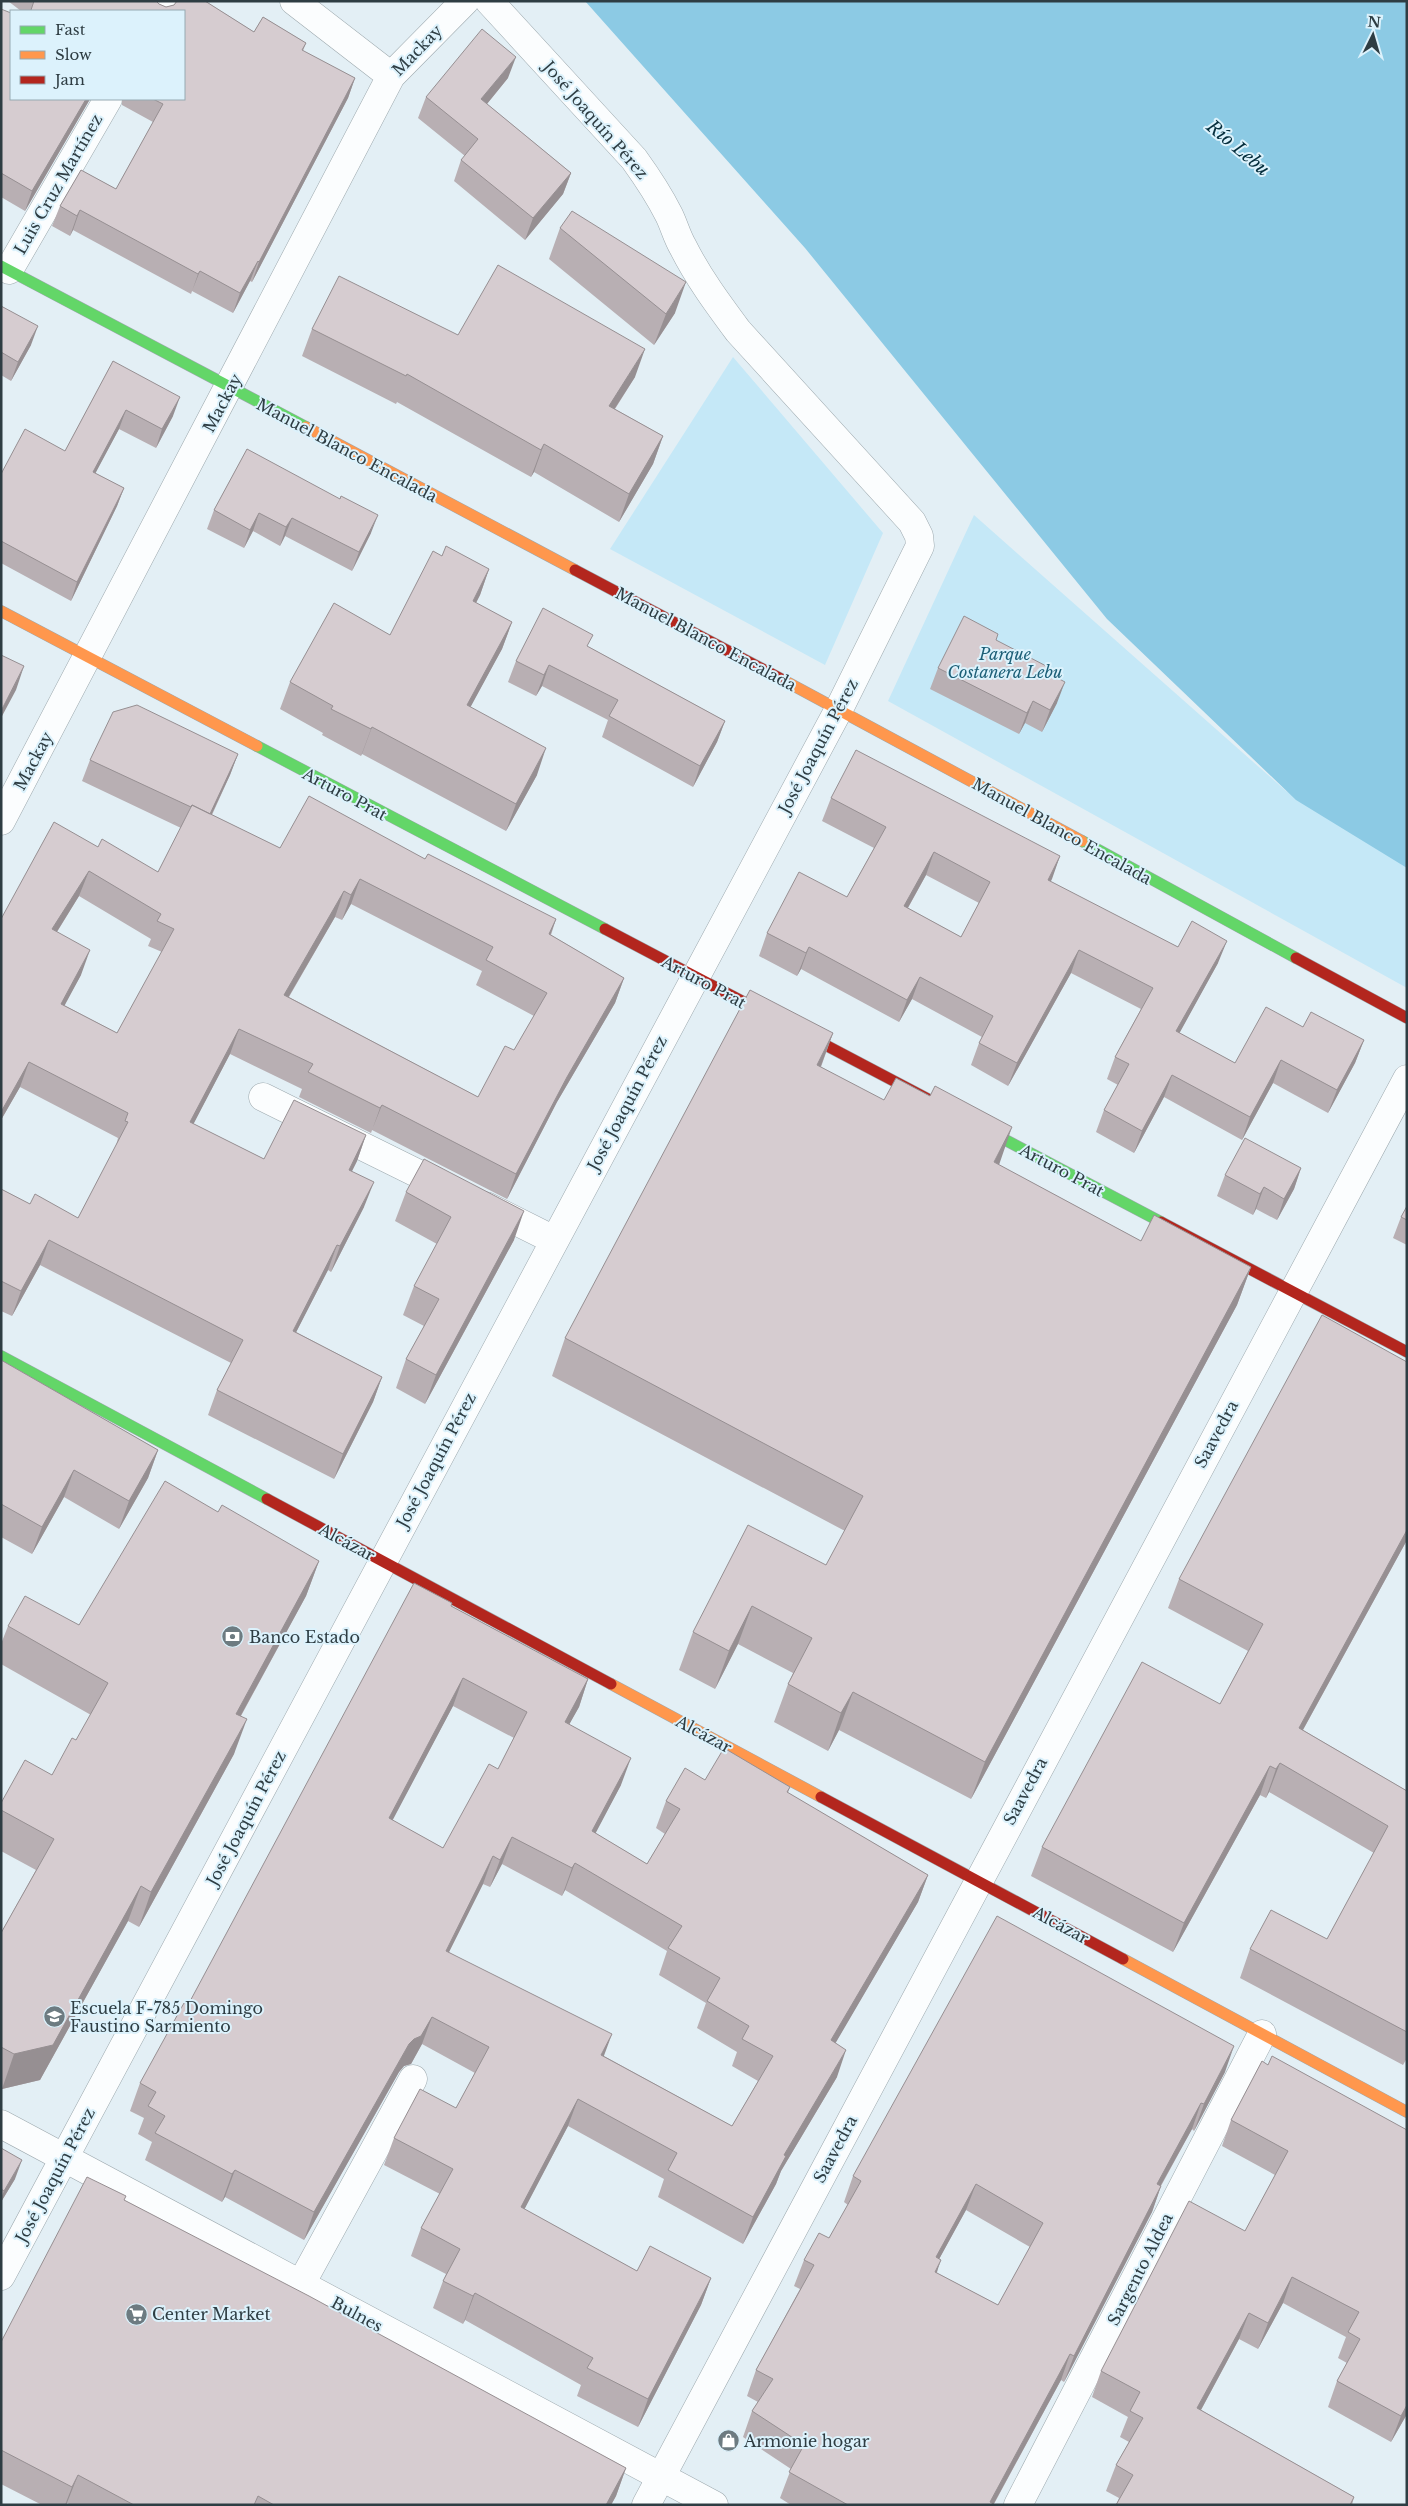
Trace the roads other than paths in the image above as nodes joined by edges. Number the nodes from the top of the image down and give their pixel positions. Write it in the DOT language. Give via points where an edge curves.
graph roads {
  1 [pos="294,1"];
  2 [pos="465,1"];
  3 [pos="489,1"];
  4 [pos="391,76"];
  5 [pos="107,100"];
  6 [pos="5,268"];
  7 [pos="230,388"];
  8 [pos="1,611"];
  9 [pos="87,658"];
  10 [pos="839,709"];
  11 [pos="1,822"];
  12 [pos="694,977"];
  13 [pos="1407,1018"];
  14 [pos="1407,1079"];
  15 [pos="263,1097"];
  16 [pos="940,1106"];
  17 [pos="966,1120"];
  18 [pos="554,1240"];
  19 [pos="1292,1291"];
  20 [pos="1407,1352"];
  21 [pos="1,1356"];
  22 [pos="383,1561"];
  23 [pos="977,1880"];
  24 [pos="1262,2034"];
  25 [pos="413,2079"];
  26 [pos="1407,2112"];
  27 [pos="1,2124"];
  28 [pos="64,2157"];
  29 [pos="1,2276"];
  30 [pos="301,2284"];
  31 [pos="661,2476"];
  32 [pos="646,2505"];
  33 [pos="714,2505"];
  34 [pos="1018,2505"];
  1 -- 4 [label="street"];
  2 -- 4 [label="street, Mackay"];
  3 -- 10 [label="street, José Joaquín Pérez" via="634,159 669,215 704,285 738,331 912,522 919,536 917,555"];
  4 -- 7 [label="street, Mackay"];
  5 -- 6 [label="street, Luis Cruz Martínez"];
  6 -- 7 [label="main road, Manuel Blanco Encalada"];
  7 -- 9 [label="street, Mackay"];
  7 -- 10 [label="main road, Manuel Blanco Encalada"];
  8 -- 9 [label="main road, Arturo Prat"];
  9 -- 11 [label="street, Mackay"];
  9 -- 12 [label="main road, Arturo Prat"];
  10 -- 12 [label="street, José Joaquín Pérez"];
  10 -- 13 [label="main road, Manuel Blanco Encalada"];
  12 -- 16 [label="main road, Arturo Prat"];
  12 -- 18 [label="street, José Joaquín Pérez"];
  14 -- 19 [label="street, Saavedra"];
  15 -- 18 [label="street"];
  17 -- 19 [label="main road, Arturo Prat"];
  18 -- 22 [label="street, José Joaquín Pérez"];
  19 -- 20 [label="main road, Arturo Prat"];
  19 -- 23 [label="street, Saavedra"];
  21 -- 22 [label="main road, Alcázar"];
  22 -- 23 [label="main road, Alcázar"];
  22 -- 28 [label="street, José Joaquín Pérez"];
  23 -- 24 [label="main road, Alcázar"];
  23 -- 31 [label="street, Saavedra"];
  24 -- 26 [label="main road, Alcázar"];
  24 -- 34 [label="street, Sargento Aldea"];
  25 -- 30 [label="street"];
  27 -- 28 [label="street, Bulnes"];
  28 -- 29 [label="street, José Joaquín Pérez"];
  28 -- 30 [label="street, Bulnes"];
  30 -- 31 [label="street, Bulnes"];
  31 -- 32 [label="street, Saavedra"];
  31 -- 33 [label="street, Bulnes"];
}
